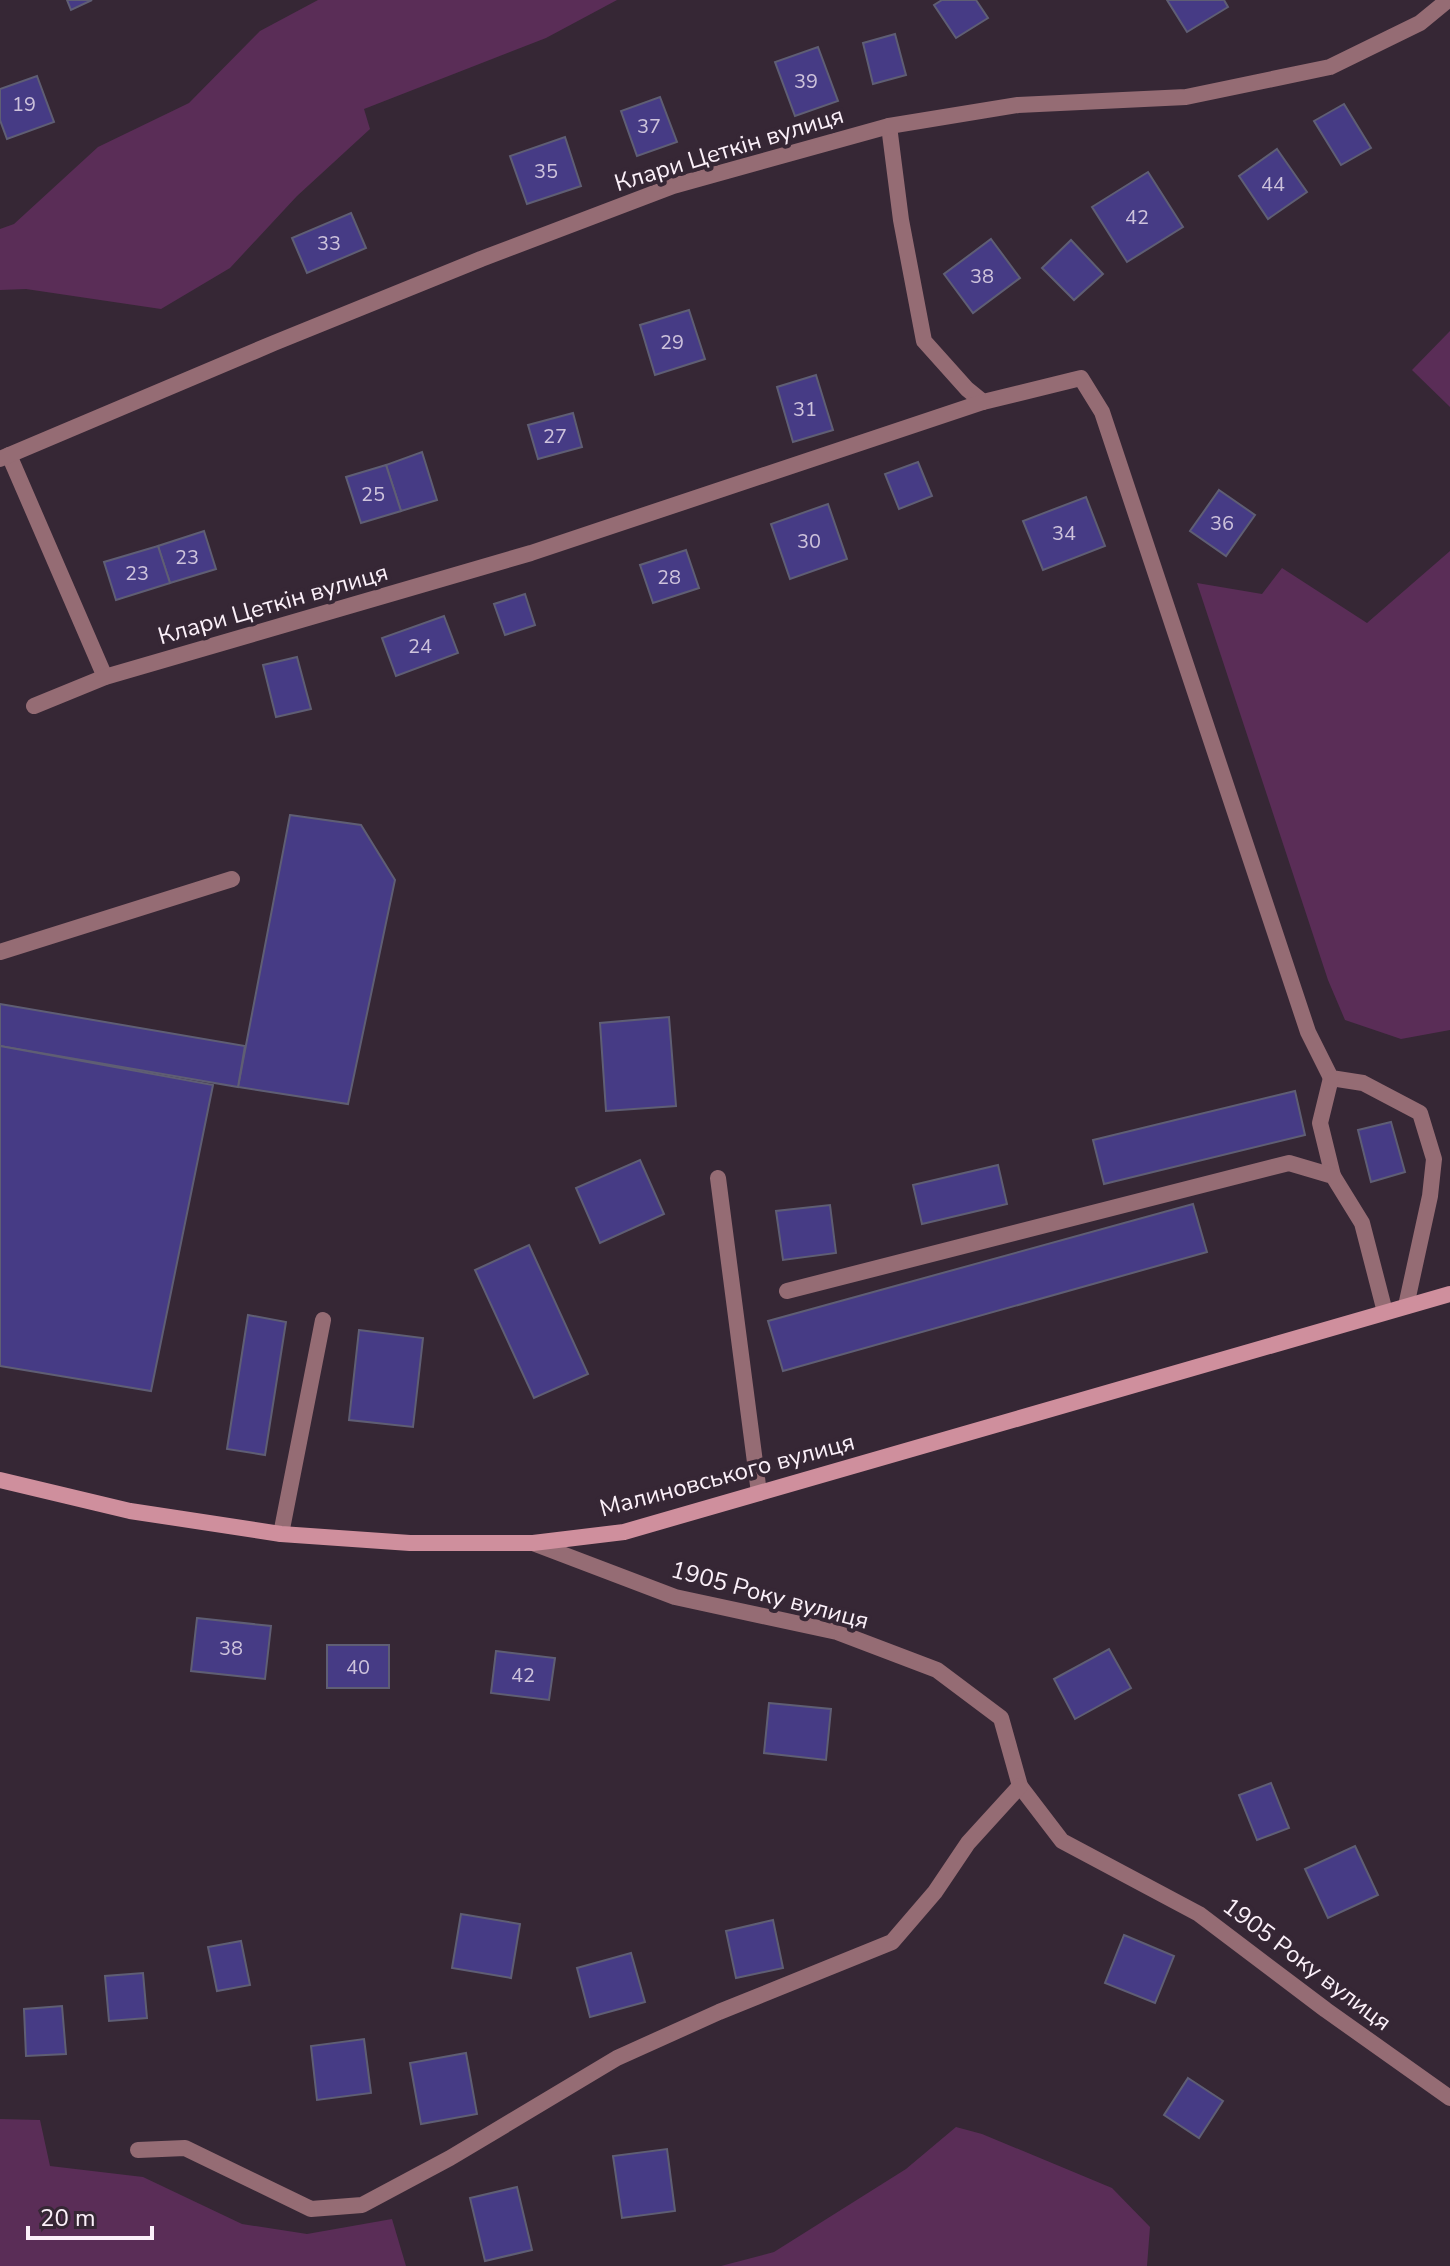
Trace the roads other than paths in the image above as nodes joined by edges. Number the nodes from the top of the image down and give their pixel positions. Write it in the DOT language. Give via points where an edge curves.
graph roads {
  1 [pos="1448,0"];
  2 [pos="889,126"];
  3 [pos="983,402"];
  4 [pos="5,457"];
  5 [pos="105,677"];
  6 [pos="34,706"];
  7 [pos="232,879"];
  8 [pos="0,952"];
  9 [pos="1331,1078"];
  10 [pos="1333,1176"];
  11 [pos="718,1178"];
  12 [pos="787,1291"];
  13 [pos="1450,1294"];
  14 [pos="1406,1306"];
  15 [pos="1385,1312"];
  16 [pos="323,1320"];
  17 [pos="0,1480"];
  18 [pos="759,1493"];
  19 [pos="281,1534"];
  20 [pos="533,1543"];
  21 [pos="1020,1786"];
  22 [pos="1450,2098"];
  23 [pos="138,2150"];
  1 -- 2 [label="street, Клари Цеткін вулиця" via="1420,23 1330,67 1186,97 1018,105"];
  2 -- 3 [label="street" via="924,341"];
  2 -- 4 [label="street, Клари Цеткін вулиця" via="673,186 481,259"];
  3 -- 5 [label="street, Клари Цеткін вулиця" via="531,553"];
  3 -- 9 [label="street, Клари Цеткін вулиця" via="1081,378 1102,412 1308,1032"];
  4 -- 5 [label="street"];
  5 -- 6 [label="street, Клари Цеткін вулиця"];
  7 -- 8 [label="street"];
  9 -- 10 [label="street" via="1320,1123"];
  9 -- 14 [label="street" via="1363,1083 1420,1113 1434,1159"];
  10 -- 12 [label="street" via="1289,1163"];
  10 -- 15 [label="street" via="1362,1223"];
  11 -- 18 [label="street"];
  13 -- 14 [label="main road, Малиновського вулиця"];
  14 -- 15 [label="main road, Малиновського вулиця"];
  15 -- 18 [label="main road, Малиновського вулиця"];
  16 -- 19 [label="street"];
  17 -- 19 [label="main road, Малиновського вулиця" via="130,1511"];
  18 -- 20 [label="main road, Малиновського вулиця" via="624,1532"];
  19 -- 20 [label="main road, Малиновського вулиця" via="410,1543"];
  20 -- 21 [label="street, 1905 Року вулиця" via="675,1597 837,1632 937,1670 1001,1718"];
  21 -- 22 [label="street, 1905 Року вулиця" via="1062,1841 1199,1914"];
  21 -- 23 [label="street" via="968,1843 892,1942 617,2058 362,2205 311,2209 185,2148"];
}
